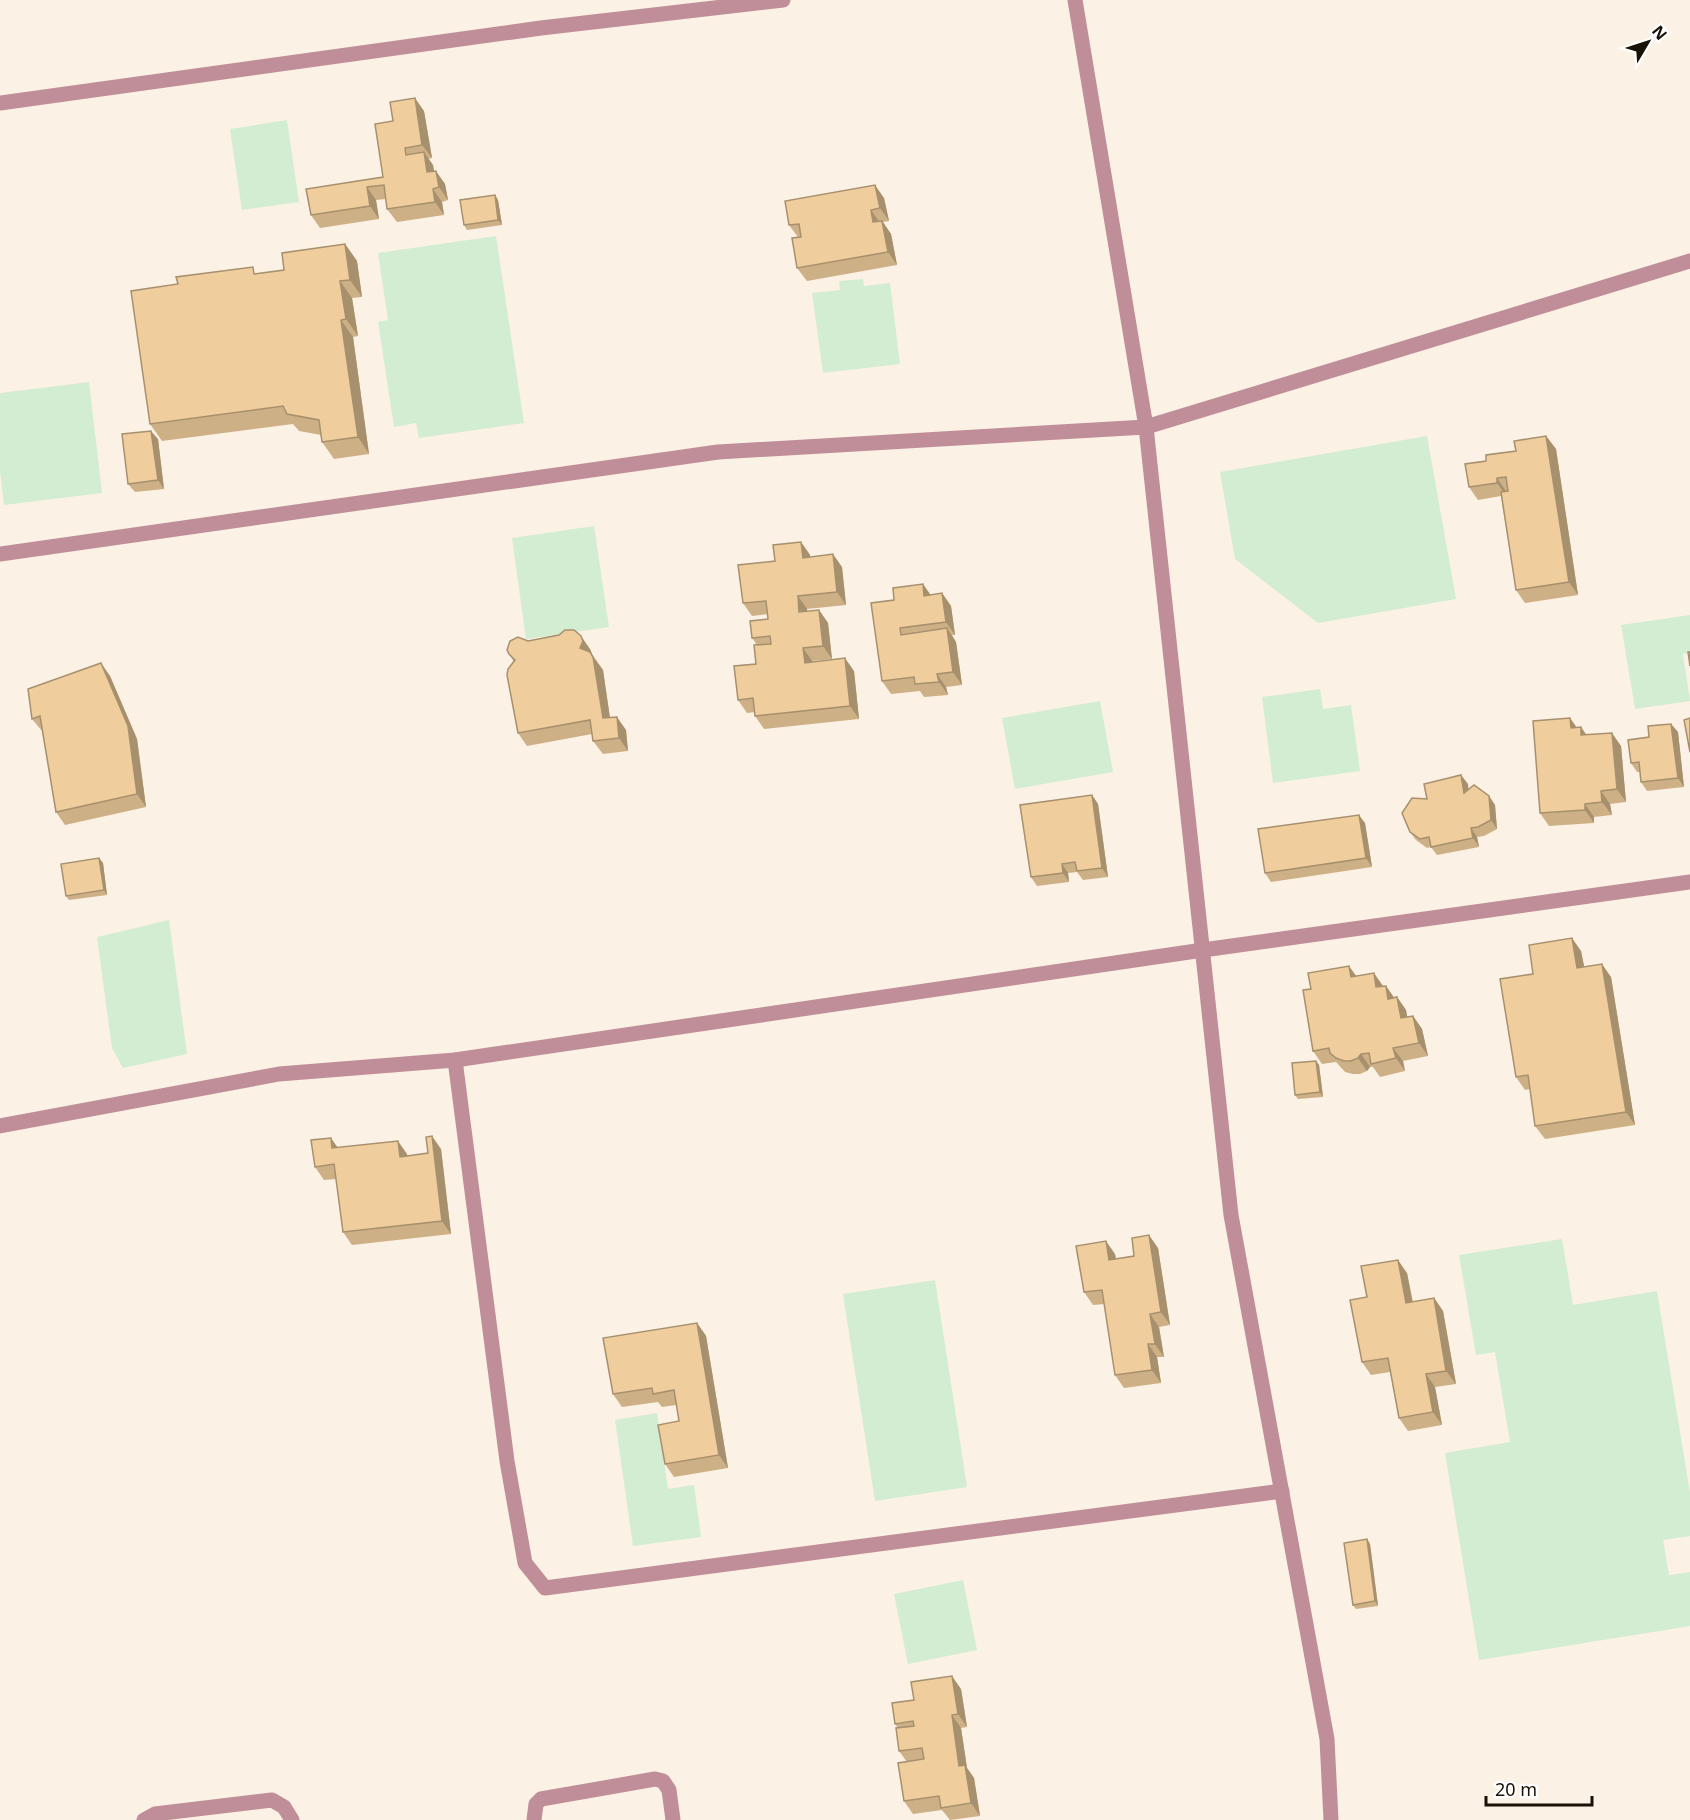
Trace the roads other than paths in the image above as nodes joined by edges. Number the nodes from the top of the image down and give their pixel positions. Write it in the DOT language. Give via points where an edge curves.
graph roads {
  1 [pos="783,0"];
  2 [pos="1075,0"];
  3 [pos="0,103"];
  4 [pos="1690,261"];
  5 [pos="1146,428"];
  6 [pos="0,554"];
  7 [pos="1690,882"];
  8 [pos="1203,950"];
  9 [pos="455,1060"];
  10 [pos="0,1126"];
  11 [pos="1281,1491"];
  12 [pos="144,1820"];
  13 [pos="292,1820"];
  14 [pos="534,1820"];
  15 [pos="673,1820"];
  16 [pos="1331,1820"];
  1 -- 3 [label="street" via="541,28"];
  2 -- 5 [label="street"];
  4 -- 5 [label="street"];
  5 -- 6 [label="street" via="718,452"];
  5 -- 8 [label="street"];
  7 -- 8 [label="street"];
  8 -- 9 [label="street"];
  8 -- 11 [label="street" via="1231,1215"];
  9 -- 10 [label="street" via="279,1074"];
  9 -- 11 [label="street" via="507,1461 525,1563 546,1588"];
  11 -- 16 [label="street" via="1327,1739"];
  12 -- 13 [label="street" via="155,1814 272,1800 284,1807"];
  14 -- 15 [label="street" via="536,1804 541,1799 655,1779 663,1781 669,1790"];
}
